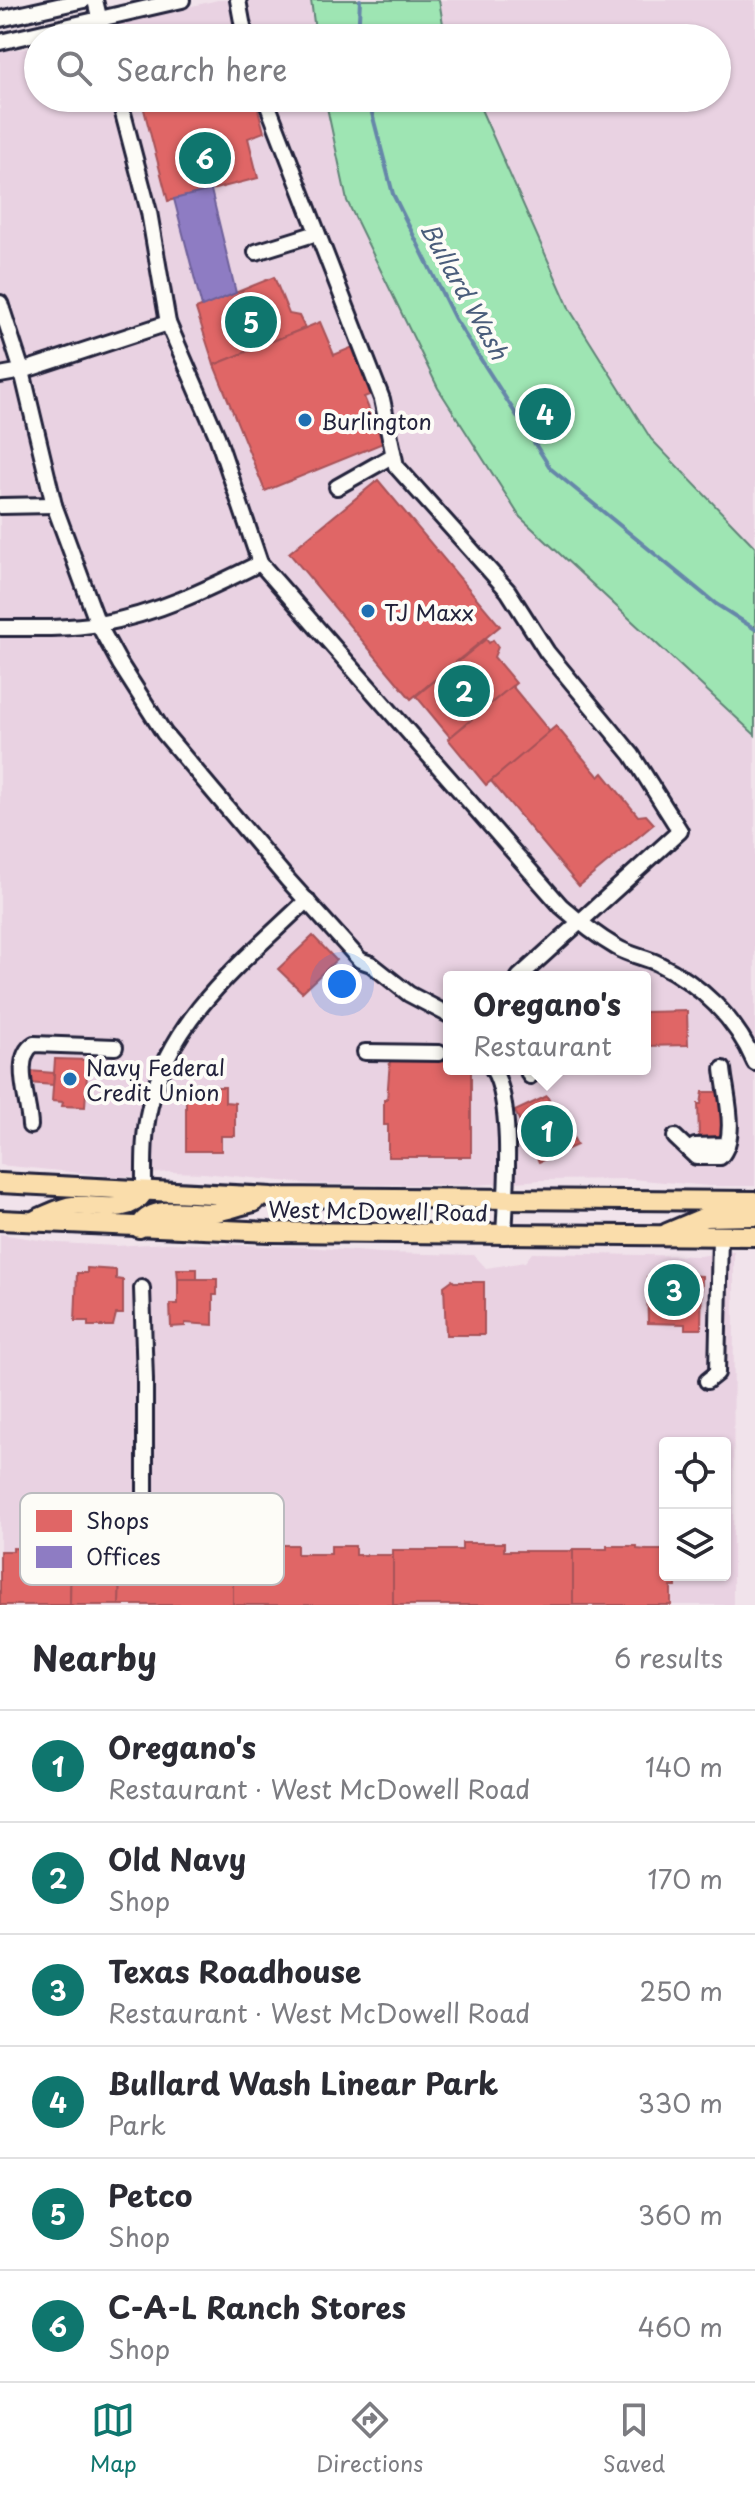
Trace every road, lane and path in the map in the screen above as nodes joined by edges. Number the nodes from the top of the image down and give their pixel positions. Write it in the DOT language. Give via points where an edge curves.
graph roads {
  1 [pos="84,0"];
  2 [pos="95,0"];
  3 [pos="182,0"];
  4 [pos="238,0"];
  5 [pos="0,19"];
  6 [pos="99,20"];
  7 [pos="81,24"];
  8 [pos="100,24"];
  9 [pos="242,24"];
  10 [pos="24,37"];
  11 [pos="0,42"];
  12 [pos="123,112"];
  13 [pos="270,112"];
  14 [pos="317,233"];
  15 [pos="256,252"];
  16 [pos="0,303"];
  17 [pos="168,323"];
  18 [pos="22,371"];
  19 [pos="0,375"];
  20 [pos="392,456"];
  21 [pos="337,487"];
  22 [pos="54,505"];
  23 [pos="0,506"];
  24 [pos="260,563"];
  25 [pos="98,624"];
  26 [pos="0,628"];
  27 [pos="307,900"];
  28 [pos="580,923"];
  29 [pos="526,971"];
  30 [pos="443,1012"];
  31 [pos="115,1047"];
  32 [pos="365,1052"];
  33 [pos="439,1053"];
  34 [pos="755,1063"];
  35 [pos="723,1069"];
  36 [pos="497,1075"];
  37 [pos="30,1126"];
  38 [pos="675,1137"];
  39 [pos="0,1183"];
  40 [pos="144,1192"];
  41 [pos="272,1197"];
  42 [pos="505,1199"];
  43 [pos="755,1201"];
  44 [pos="755,1216"];
  45 [pos="0,1220"];
  46 [pos="31,1222"];
  47 [pos="139,1228"];
  48 [pos="504,1236"];
  49 [pos="657,1236"];
  50 [pos="720,1236"];
  51 [pos="755,1236"];
  52 [pos="142,1288"];
  53 [pos="707,1381"];
  54 [pos="145,1493"];
  1 -- 5 [label="street"];
  2 -- 6 [label="street"];
  3 -- 6 [label="street"];
  4 -- 9 [label="street"];
  6 -- 7 [label="street"];
  6 -- 8 [label="street"];
  10 -- 11 [label="street"];
  12 -- 17 [label="street" via="149,212"];
  13 -- 14 [label="street"];
  14 -- 15 [label="street"];
  14 -- 20 [label="street" via="382,399"];
  16 -- 18 [label="street"];
  17 -- 18 [label="street"];
  17 -- 24 [label="street" via="217,436"];
  18 -- 19 [label="street"];
  18 -- 22 [label="street"];
  20 -- 21 [label="street"];
  20 -- 28 [label="street" via="508,591 547,652 632,755 680,831"];
  22 -- 23 [label="street"];
  22 -- 25 [label="street"];
  24 -- 25 [label="street" via="189,597"];
  24 -- 28 [label="street"];
  25 -- 26 [label="street"];
  25 -- 27 [label="street" via="164,733"];
  27 -- 30 [label="street" via="360,960"];
  27 -- 40 [label="street" via="204,999 168,1054 147,1119"];
  28 -- 29 [label="street"];
  28 -- 34 [label="street" via="619,949 656,962 700,988 732,1022"];
  31 -- 37 [label="street" via="28,1048 22,1088"];
  32 -- 33 [label="street"];
  35 -- 38 [label="street" via="729,1102 727,1145 720,1157 696,1157"];
  36 -- 42 [label="street" via="506,1127"];
  39 -- 40 [label="main road, West McDowell Road"];
  40 -- 41 [label="main road, West McDowell Road"];
  40 -- 46 [label="main road" via="126,1206 70,1206"];
  41 -- 42 [label="main road, West McDowell Road"];
  41 -- 47 [label="main road" via="214,1212 159,1212"];
  42 -- 43 [label="main road, West McDowell Road"];
  42 -- 48 [label="street"];
  44 -- 49 [label="main road" via="705,1217"];
  45 -- 46 [label="main road, West McDowell Road"];
  46 -- 47 [label="main road, West McDowell Road"];
  47 -- 48 [label="main road, West McDowell Road"];
  48 -- 49 [label="main road, West McDowell Road"];
  49 -- 50 [label="main road, West McDowell Road"];
  50 -- 51 [label="main road, West McDowell Road"];
  50 -- 53 [label="street" via="717,1373"];
  52 -- 54 [label="street"];
}
